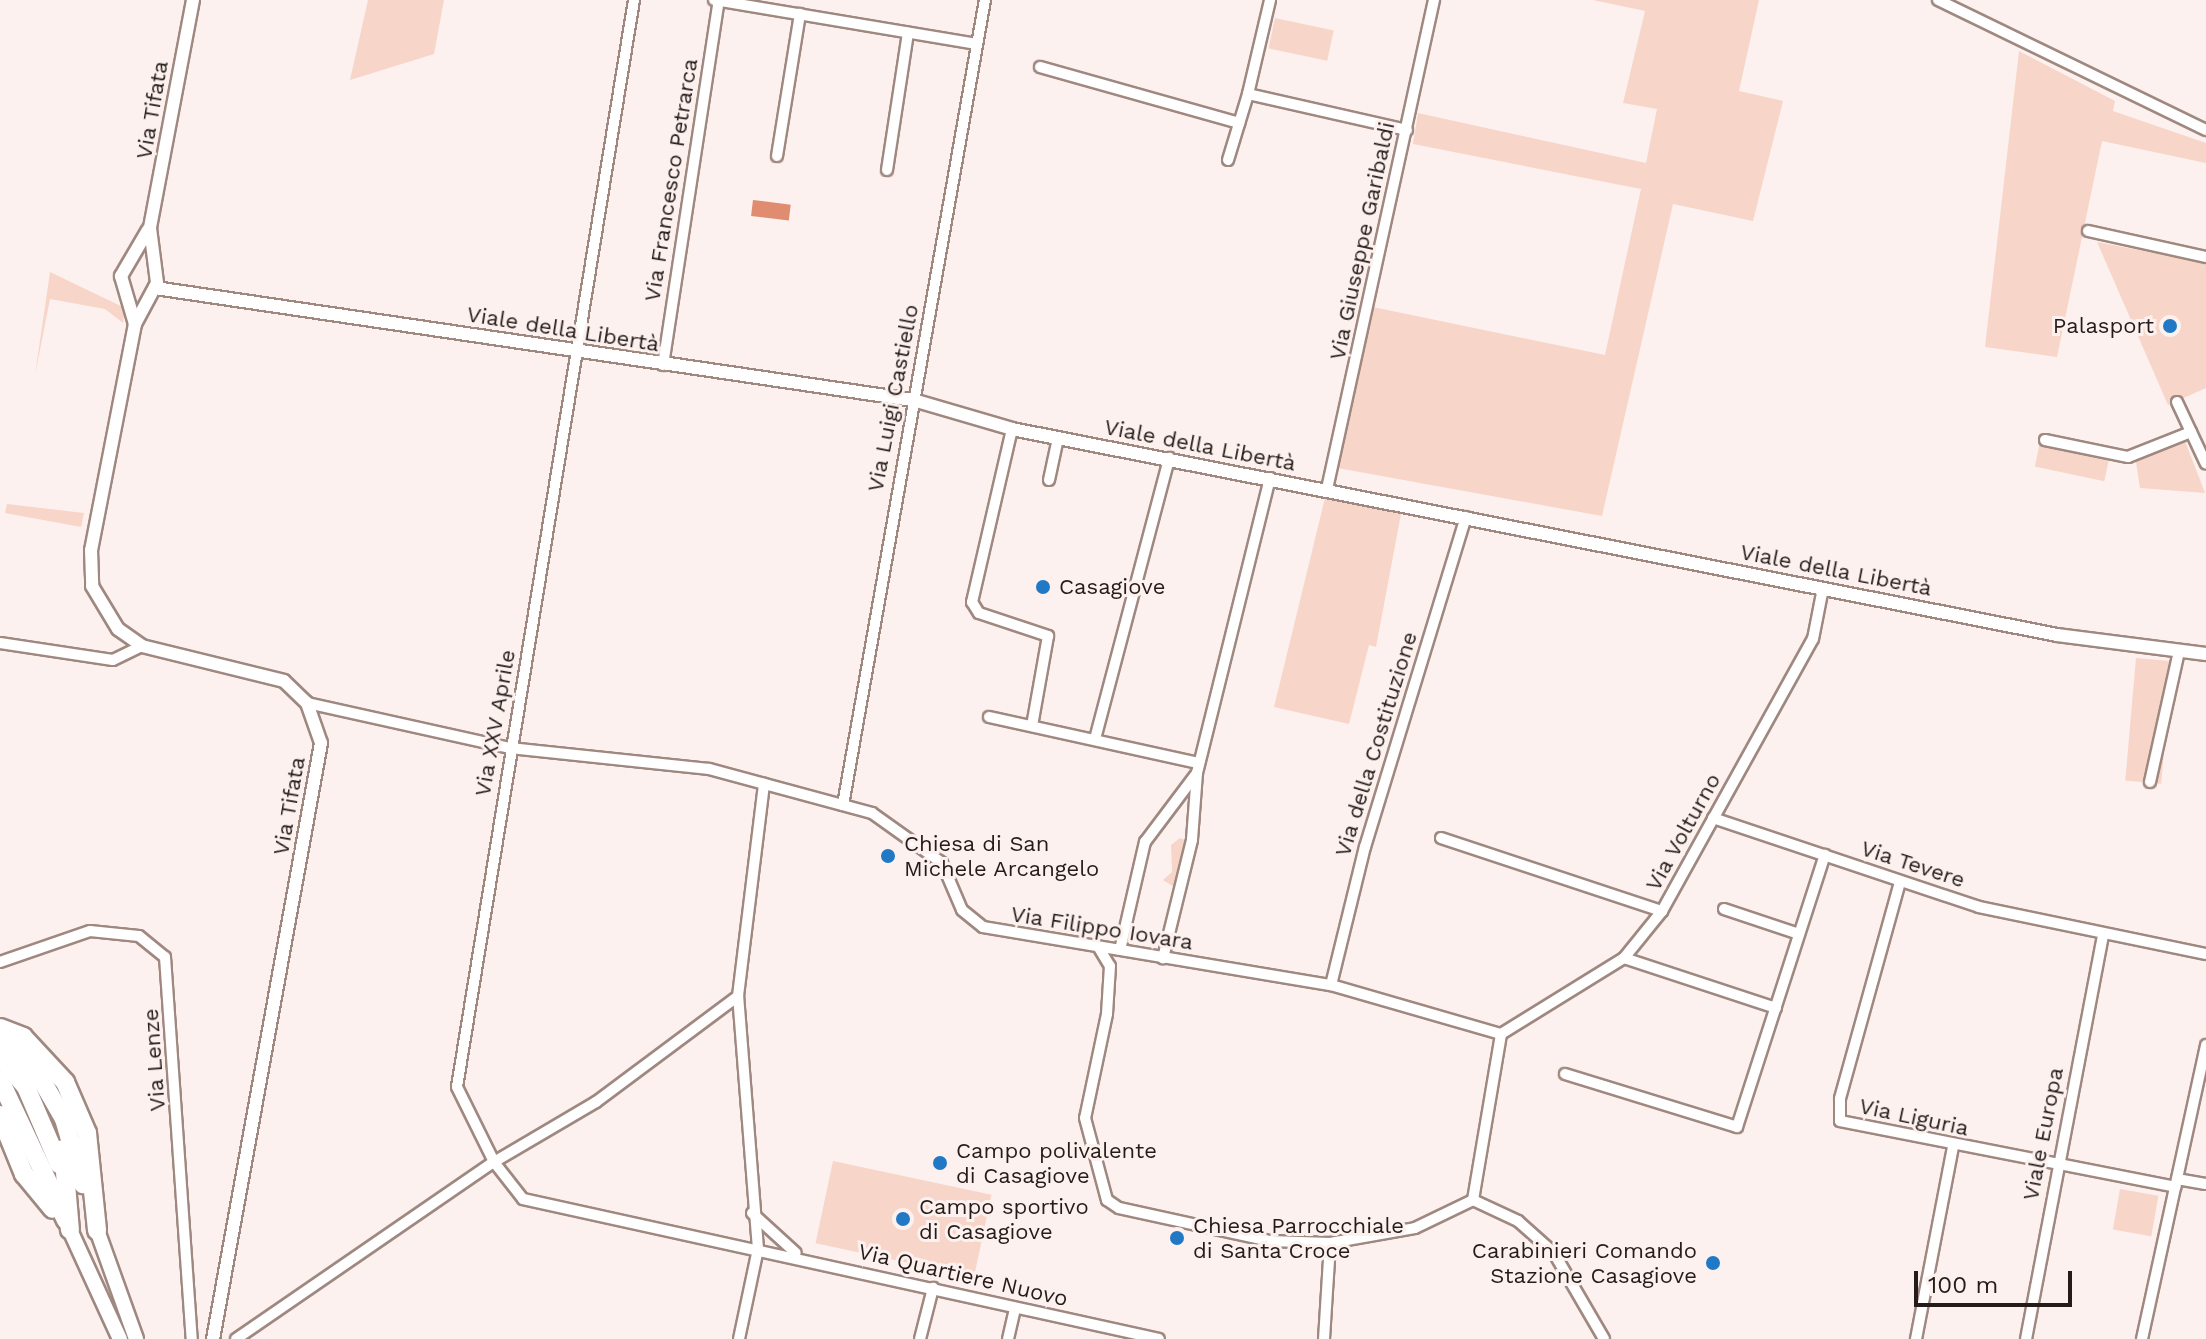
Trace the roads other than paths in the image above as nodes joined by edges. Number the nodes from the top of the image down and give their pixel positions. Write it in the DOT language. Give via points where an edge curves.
graph roads {
  1 [pos="193,0"];
  2 [pos="634,0"];
  3 [pos="717,0"];
  4 [pos="985,0"];
  5 [pos="1270,0"];
  6 [pos="1434,0"];
  7 [pos="1938,0"];
  8 [pos="800,14"];
  9 [pos="908,33"];
  10 [pos="976,44"];
  11 [pos="1040,67"];
  12 [pos="1248,94"];
  13 [pos="1239,123"];
  14 [pos="1407,130"];
  15 [pos="2206,130"];
  16 [pos="777,156"];
  17 [pos="1228,160"];
  18 [pos="887,170"];
  19 [pos="150,228"];
  20 [pos="2088,231"];
  21 [pos="2206,257"];
  22 [pos="130,262"];
  23 [pos="156,269"];
  24 [pos="184,289"];
  25 [pos="152,290"];
  26 [pos="128,292"];
  27 [pos="135,324"];
  28 [pos="576,351"];
  29 [pos="663,365"];
  30 [pos="913,400"];
  31 [pos="2177,402"];
  32 [pos="1012,429"];
  33 [pos="2191,432"];
  34 [pos="1058,438"];
  35 [pos="2045,440"];
  36 [pos="1169,458"];
  37 [pos="2206,464"];
  38 [pos="1270,478"];
  39 [pos="1049,480"];
  40 [pos="1327,489"];
  41 [pos="1466,517"];
  42 [pos="1823,588"];
  43 [pos="0,643"];
  44 [pos="142,646"];
  45 [pos="2179,651"];
  46 [pos="2206,654"];
  47 [pos="307,703"];
  48 [pos="989,717"];
  49 [pos="1032,726"];
  50 [pos="1095,739"];
  51 [pos="510,748"];
  52 [pos="1198,768"];
  53 [pos="2150,782"];
  54 [pos="764,784"];
  55 [pos="843,805"];
  56 [pos="1713,818"];
  57 [pos="1441,838"];
  58 [pos="1825,855"];
  59 [pos="1900,882"];
  60 [pos="1724,909"];
  61 [pos="1662,911"];
  62 [pos="1799,934"];
  63 [pos="2103,937"];
  64 [pos="1099,948"];
  65 [pos="1120,950"];
  66 [pos="2206,954"];
  67 [pos="1163,958"];
  68 [pos="1624,958"];
  69 [pos="0,962"];
  70 [pos="1331,985"];
  71 [pos="738,996"];
  72 [pos="1776,1008"];
  73 [pos="0,1032"];
  74 [pos="1501,1034"];
  75 [pos="2206,1045"];
  76 [pos="0,1049"];
  77 [pos="0,1057"];
  78 [pos="0,1068"];
  79 [pos="1565,1074"];
  80 [pos="0,1080"];
  81 [pos="0,1099"];
  82 [pos="0,1115"];
  83 [pos="0,1139"];
  84 [pos="1953,1146"];
  85 [pos="494,1162"];
  86 [pos="2057,1165"];
  87 [pos="2176,1183"];
  88 [pos="2206,1184"];
  89 [pos="1473,1200"];
  90 [pos="751,1211"];
  91 [pos="70,1230"];
  92 [pos="97,1230"];
  93 [pos="1330,1243"];
  94 [pos="758,1249"];
  95 [pos="816,1262"];
  96 [pos="933,1288"];
  97 [pos="1015,1308"];
  98 [pos="125,1334"];
  99 [pos="1109,1334"];
  100 [pos="240,1335"];
  101 [pos="147,1339"];
  102 [pos="192,1339"];
  103 [pos="213,1339"];
  104 [pos="227,1339"];
  105 [pos="739,1339"];
  106 [pos="920,1339"];
  107 [pos="1008,1339"];
  108 [pos="1159,1339"];
  109 [pos="1324,1339"];
  110 [pos="1604,1339"];
  111 [pos="1916,1339"];
  112 [pos="2026,1339"];
  113 [pos="2142,1339"];
  1 -- 19 [label="street, Via Tifata"];
  2 -- 28 [label="street, Via XXV Aprile"];
  3 -- 8 [label="street"];
  3 -- 29 [label="street, Via Francesco Petrarca"];
  4 -- 10 [label="street, Via Luigi Castiello"];
  5 -- 12 [label="street"];
  6 -- 14 [label="street, Via Giuseppe Garibaldi"];
  7 -- 15 [label="street"];
  8 -- 9 [label="street"];
  8 -- 16 [label="street"];
  9 -- 10 [label="street"];
  9 -- 18 [label="street"];
  10 -- 30 [label="street, Via Luigi Castiello"];
  11 -- 13 [label="street"];
  12 -- 13 [label="street"];
  12 -- 14 [label="street"];
  13 -- 17 [label="street"];
  14 -- 40 [label="street, Via Giuseppe Garibaldi"];
  19 -- 22 [label="street, Via Tifata"];
  19 -- 23 [label="street, Via Tifata"];
  20 -- 21 [label="street"];
  22 -- 23 [label="street"];
  22 -- 26 [label="street, Via Tifata" via="121,276"];
  23 -- 24 [label="street, Viale della Libertà"];
  23 -- 25 [label="street, Via Tifata"];
  24 -- 25 [label="street, Viale della Libertà"];
  24 -- 28 [label="street, Viale della Libertà"];
  25 -- 26 [label="street"];
  25 -- 27 [label="street, Via Tifata"];
  26 -- 27 [label="street, Via Tifata"];
  27 -- 44 [label="street, Via Tifata" via="90,571 108,615"];
  28 -- 29 [label="street, Viale della Libertà"];
  28 -- 51 [label="street, Via XXV Aprile"];
  29 -- 30 [label="street, Viale della Libertà"];
  30 -- 32 [label="street, Viale della Libertà"];
  30 -- 55 [label="street, Via Luigi Castiello"];
  31 -- 33 [label="street"];
  32 -- 34 [label="street, Viale della Libertà"];
  32 -- 49 [label="street" via="972,602 979,613 1008,616 1048,636"];
  33 -- 35 [label="street" via="2128,457"];
  33 -- 37 [label="street"];
  34 -- 36 [label="street, Viale della Libertà"];
  34 -- 39 [label="street"];
  36 -- 38 [label="street, Viale della Libertà"];
  36 -- 50 [label="street"];
  38 -- 40 [label="street, Viale della Libertà"];
  38 -- 52 [label="street"];
  40 -- 41 [label="street, Viale della Libertà"];
  41 -- 42 [label="street, Viale della Libertà"];
  41 -- 70 [label="street, Via della Costituzione" via="1365,847"];
  42 -- 45 [label="street, Viale della Libertà"];
  42 -- 56 [label="street, Via Volturno" via="1813,639"];
  43 -- 44 [label="street" via="113,660"];
  44 -- 47 [label="street, Via Tifata" via="284,681"];
  45 -- 46 [label="street, Viale della Libertà"];
  45 -- 53 [label="street"];
  47 -- 51 [label="street, Via Filippo Iovara"];
  47 -- 103 [label="street, Via Tifata" via="321,743"];
  48 -- 49 [label="street"];
  49 -- 50 [label="street"];
  50 -- 52 [label="street"];
  51 -- 54 [label="street, Via Filippo Iovara" via="709,769"];
  51 -- 85 [label="street, Via XXV Aprile" via="456,1077"];
  52 -- 65 [label="street" via="1145,842"];
  52 -- 67 [label="street" via="1192,840"];
  54 -- 55 [label="street, Via Filippo Iovara"];
  54 -- 71 [label="street"];
  55 -- 64 [label="street, Via Filippo Iovara" via="913,835 942,863 962,910 983,927"];
  56 -- 58 [label="street, Via Tevere"];
  56 -- 61 [label="street, Via Volturno"];
  57 -- 61 [label="street"];
  58 -- 59 [label="street, Via Tevere"];
  58 -- 62 [label="street"];
  59 -- 63 [label="street, Via Tevere"];
  59 -- 84 [label="street, Via Liguria" via="1838,1112 1840,1121 1870,1130"];
  60 -- 62 [label="street"];
  61 -- 68 [label="street, Via Volturno"];
  62 -- 72 [label="street"];
  63 -- 66 [label="street, Via Tevere"];
  63 -- 86 [label="street, Viale Europa"];
  64 -- 65 [label="street, Via Filippo Iovara"];
  64 -- 93 [label="street" via="1110,966 1107,1014 1085,1118 1107,1200 1137,1214 1270,1241"];
  65 -- 67 [label="street, Via Filippo Iovara"];
  67 -- 70 [label="street, Via Filippo Iovara"];
  68 -- 72 [label="street"];
  68 -- 74 [label="street, Via Volturno"];
  69 -- 102 [label="street, Via Lenze" via="90,931 139,936 165,957"];
  70 -- 74 [label="street, Via Filippo Iovara"];
  71 -- 85 [label="street" via="596,1102"];
  71 -- 90 [label="street"];
  72 -- 79 [label="street" via="1737,1127"];
  73 -- 92 [label="highway" via="41,1079 64,1119"];
  74 -- 89 [label="street"];
  75 -- 87 [label="street"];
  76 -- 91 [label="highway" via="56,1123"];
  77 -- 91 [label="highway" via="46,1127"];
  78 -- 91 [label="highway" via="37,1130"];
  80 -- 91 [label="highway"];
  81 -- 91 [label="highway"];
  82 -- 91 [label="highway" via="24,1174"];
  83 -- 91 [label="highway" via="15,1177"];
  84 -- 86 [label="street, Via Liguria"];
  84 -- 111 [label="street"];
  85 -- 94 [label="street, Via XXV Aprile" via="523,1199"];
  85 -- 100 [label="street"];
  86 -- 87 [label="street, Via Liguria"];
  86 -- 112 [label="street, Viale Europa"];
  87 -- 88 [label="street, Via Liguria"];
  87 -- 113 [label="street"];
  89 -- 93 [label="street" via="1415,1228"];
  89 -- 110 [label="street" via="1518,1221 1554,1253"];
  90 -- 94 [label="street"];
  90 -- 95 [label="street" via="785,1248"];
  91 -- 98 [label="main road"];
  92 -- 98 [label="main road"];
  93 -- 109 [label="street"];
  94 -- 95 [label="street, Via Quartiere Nuovo"];
  94 -- 105 [label="street"];
  95 -- 96 [label="street, Via Quartiere Nuovo"];
  96 -- 97 [label="street, Via Quartiere Nuovo"];
  96 -- 106 [label="street"];
  97 -- 99 [label="street, Via Quartiere Nuovo"];
  97 -- 107 [label="street"];
  98 -- 101 [label="street"];
  99 -- 108 [label="street, Via Quartiere Nuovo"];
  100 -- 104 [label="street"];
}
